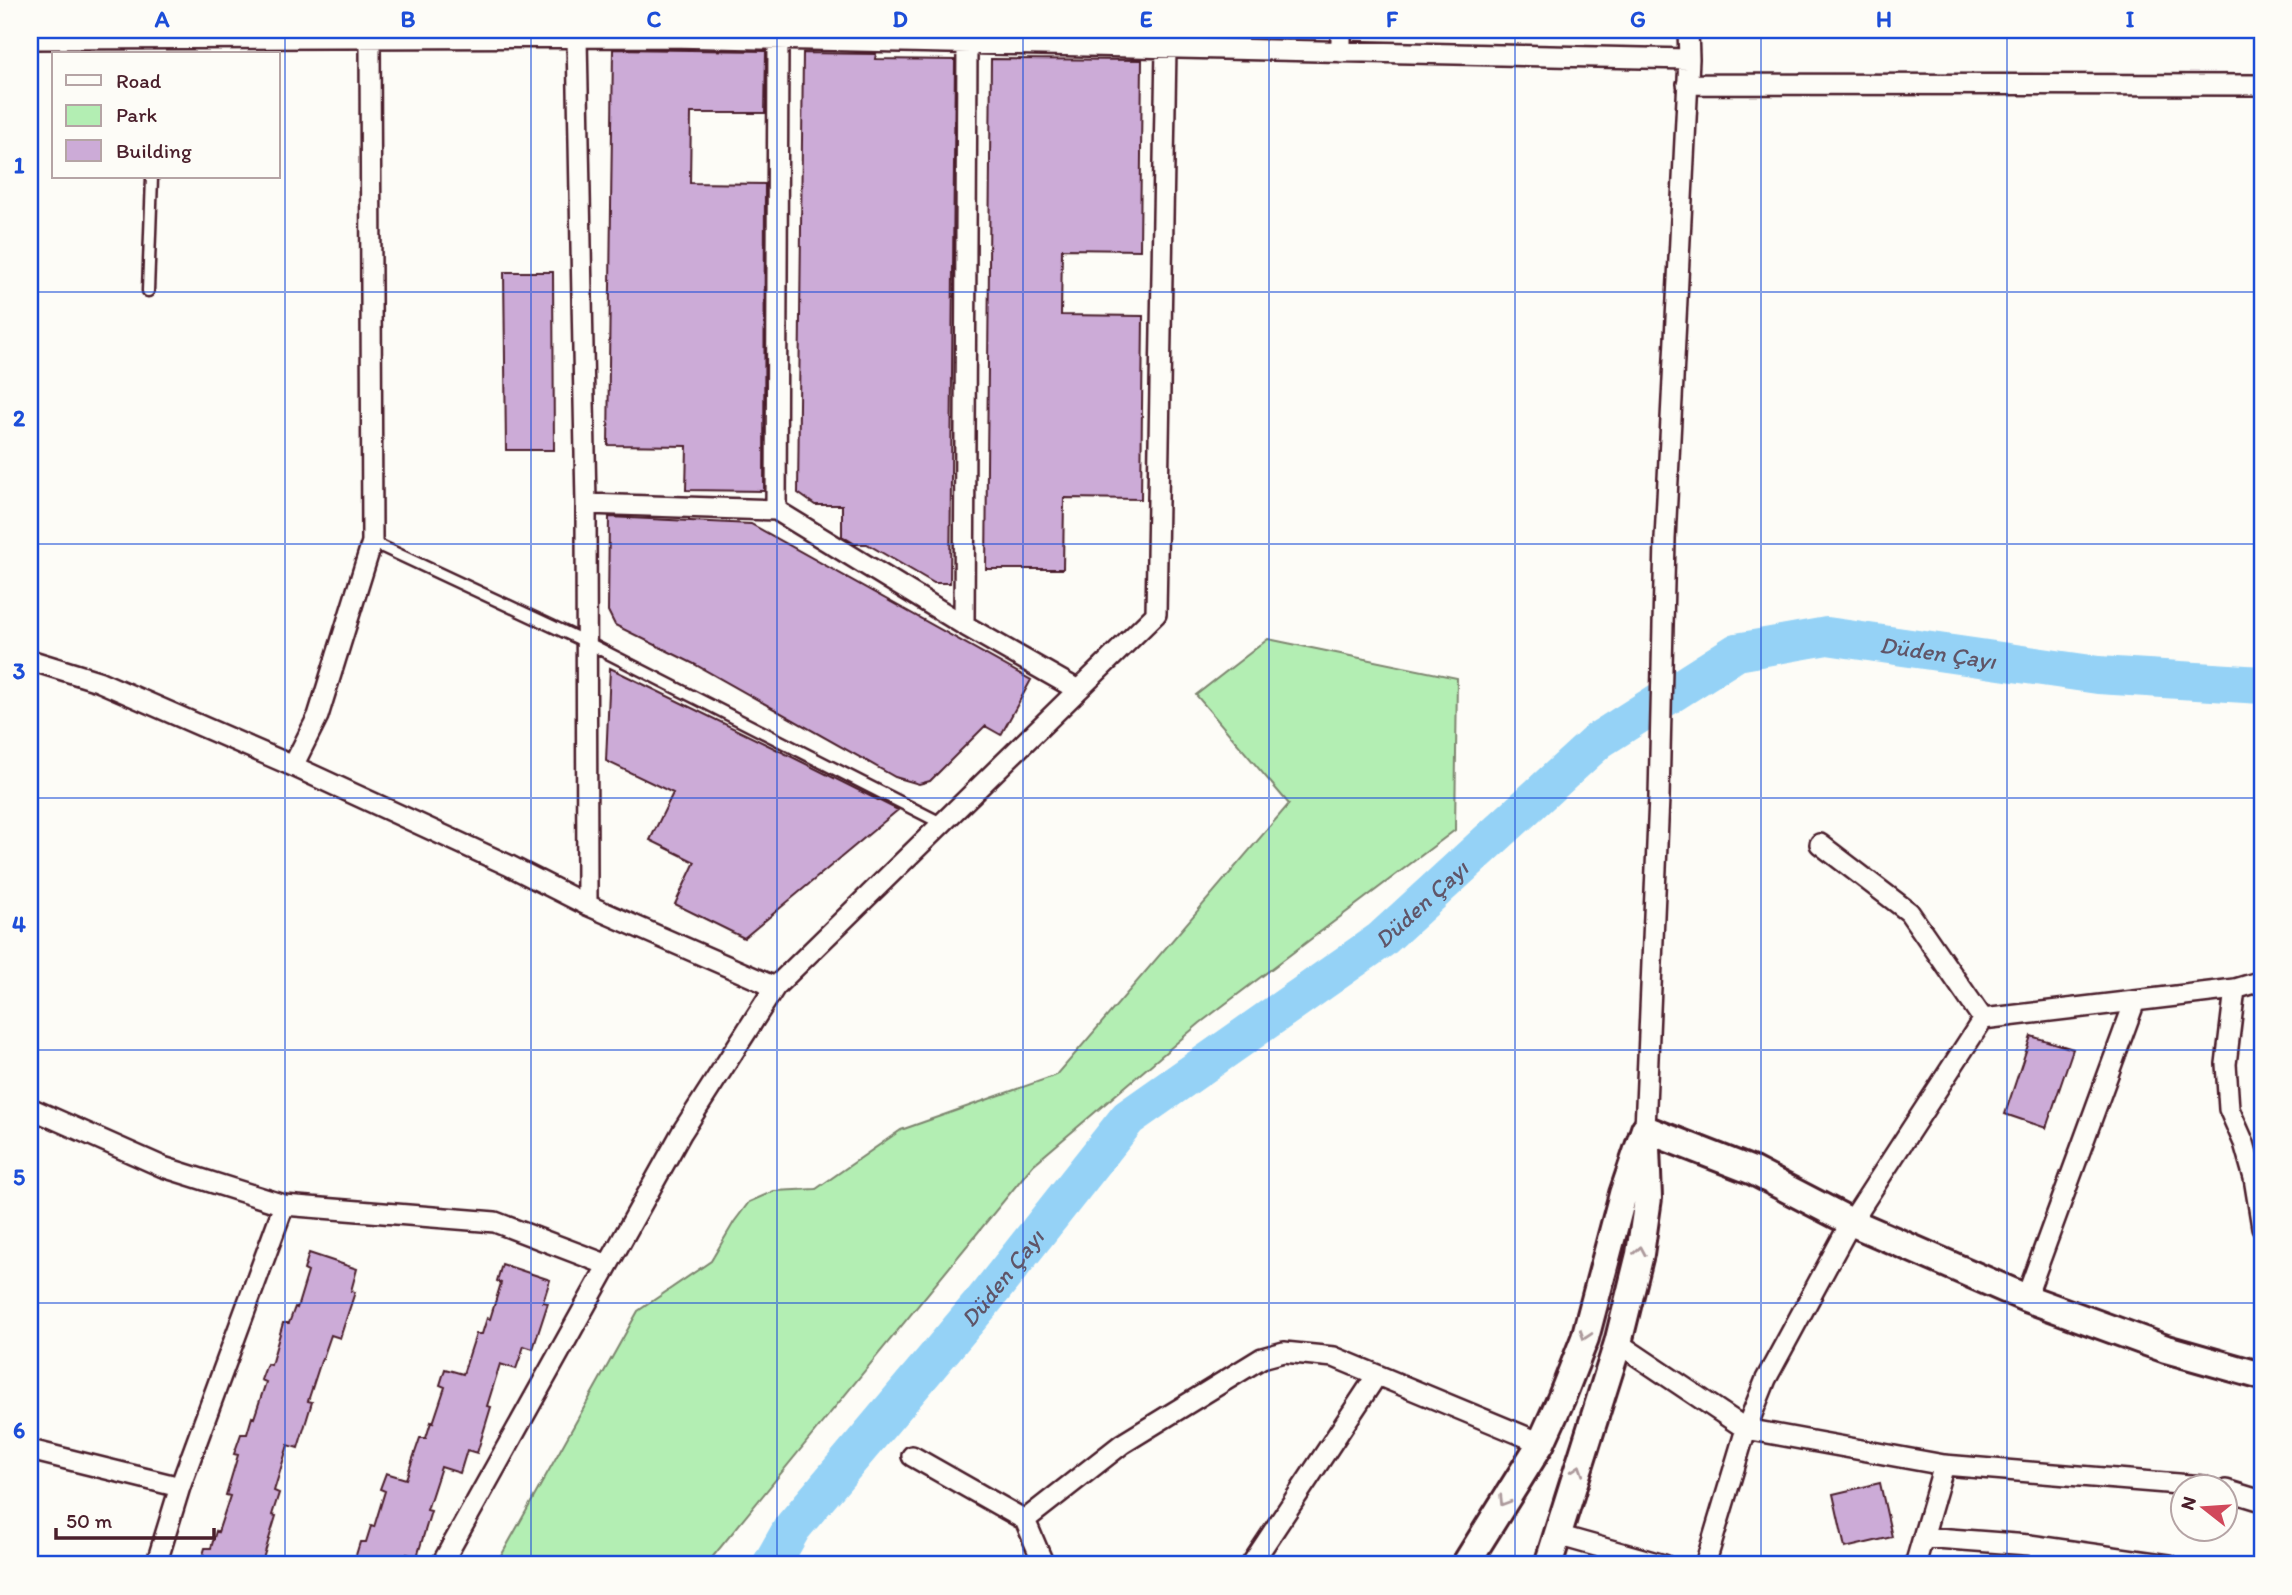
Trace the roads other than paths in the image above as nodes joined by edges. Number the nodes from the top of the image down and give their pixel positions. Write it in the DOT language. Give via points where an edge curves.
graph roads {
  1 [pos="1341,30"];
  2 [pos="1688,30"];
  3 [pos="157,38"];
  4 [pos="370,38"];
  5 [pos="577,38"];
  6 [pos="30,39"];
  7 [pos="778,40"];
  8 [pos="967,44"];
  9 [pos="1166,48"];
  10 [pos="1341,52"];
  11 [pos="1689,59"];
  12 [pos="1687,84"];
  13 [pos="2262,85"];
  14 [pos="152,178"];
  15 [pos="148,291"];
  16 [pos="586,504"];
  17 [pos="776,510"];
  18 [pos="372,542"];
  19 [pos="964,625"];
  20 [pos="586,642"];
  21 [pos="30,660"];
  22 [pos="1079,690"];
  23 [pos="293,766"];
  24 [pos="943,824"];
  25 [pos="1820,844"];
  26 [pos="587,905"];
  27 [pos="2262,981"];
  28 [pos="775,987"];
  29 [pos="2235,989"];
  30 [pos="2135,1002"];
  31 [pos="1983,1019"];
  32 [pos="30,1108"];
  33 [pos="1645,1129"];
  34 [pos="284,1206"];
  35 [pos="1851,1222"];
  36 [pos="2262,1227"];
  37 [pos="608,1265"];
  38 [pos="2026,1298"];
  39 [pos="1618,1343"];
  40 [pos="1377,1375"];
  41 [pos="2262,1376"];
  42 [pos="1746,1429"];
  43 [pos="1541,1443"];
  44 [pos="30,1450"];
  45 [pos="912,1456"];
  46 [pos="1944,1465"];
  47 [pos="2170,1483"];
  48 [pos="180,1487"];
  49 [pos="2240,1494"];
  50 [pos="2262,1501"];
  51 [pos="1025,1520"];
  52 [pos="1557,1535"];
  53 [pos="1923,1537"];
  54 [pos="156,1565"];
  55 [pos="441,1565"];
  56 [pos="1044,1565"];
  57 [pos="1251,1565"];
  58 [pos="1465,1565"];
  59 [pos="1548,1565"];
  60 [pos="1664,1565"];
  61 [pos="1705,1565"];
  62 [pos="1915,1565"];
  63 [pos="2169,1565"];
  1 -- 10 [label="street"];
  2 -- 11 [label="street"];
  3 -- 4 [label="street"];
  3 -- 6 [label="street"];
  4 -- 5 [label="street"];
  4 -- 18 [label="street"];
  5 -- 7 [label="street"];
  5 -- 16 [label="street"];
  7 -- 8 [label="street"];
  7 -- 17 [label="street"];
  8 -- 9 [label="street"];
  8 -- 19 [label="street"];
  9 -- 10 [label="street"];
  9 -- 22 [label="street" via="1156,614"];
  10 -- 11 [label="street"];
  11 -- 12 [label="street"];
  12 -- 13 [label="street"];
  12 -- 33 [label="street"];
  14 -- 15 [label="lane"];
  16 -- 17 [label="street"];
  16 -- 20 [label="street"];
  17 -- 19 [label="street"];
  18 -- 20 [label="lane"];
  18 -- 23 [label="street" via="318,716"];
  19 -- 22 [label="street"];
  20 -- 24 [label="lane"];
  20 -- 26 [label="street"];
  21 -- 23 [label="street" via="98,681"];
  22 -- 24 [label="street"];
  23 -- 26 [label="street"];
  24 -- 28 [label="street"];
  25 -- 31 [label="street" via="1909,912"];
  26 -- 28 [label="street"];
  27 -- 29 [label="street"];
  28 -- 37 [label="street" via="682,1132"];
  29 -- 30 [label="street"];
  29 -- 36 [label="street" via="2226,1064 2229,1109 2254,1178"];
  30 -- 31 [label="street"];
  30 -- 38 [label="street"];
  31 -- 35 [label="street"];
  32 -- 34 [label="street" via="163,1167"];
  33 -- 35 [label="main road" via="1753,1171"];
  39 -- 33 [label="main road, one-way" via="1640,1254 1648,1198"];
  33 -- 43 [label="main road, one-way" via="1585,1338"];
  34 -- 37 [label="street" via="495,1222"];
  34 -- 48 [label="street"];
  35 -- 38 [label="main road"];
  35 -- 42 [label="street" via="1766,1379"];
  37 -- 55 [label="street"];
  38 -- 41 [label="main road" via="2166,1349"];
  39 -- 42 [label="street"];
  52 -- 39 [label="main road, one-way"];
  40 -- 43 [label="street"];
  40 -- 51 [label="street" via="1334,1357 1284,1352 1262,1357 1122,1444"];
  40 -- 57 [label="street"];
  42 -- 46 [label="street"];
  42 -- 61 [label="street"];
  43 -- 58 [label="main road, one-way"];
  44 -- 48 [label="street"];
  45 -- 51 [label="street"];
  46 -- 47 [label="street"];
  46 -- 53 [label="street"];
  48 -- 54 [label="street"];
  49 -- 50 [label="street"];
  51 -- 56 [label="street"];
  52 -- 59 [label="main road"];
  52 -- 60 [label="street"];
  53 -- 62 [label="street"];
  53 -- 63 [label="street" via="2029,1545"];
}
